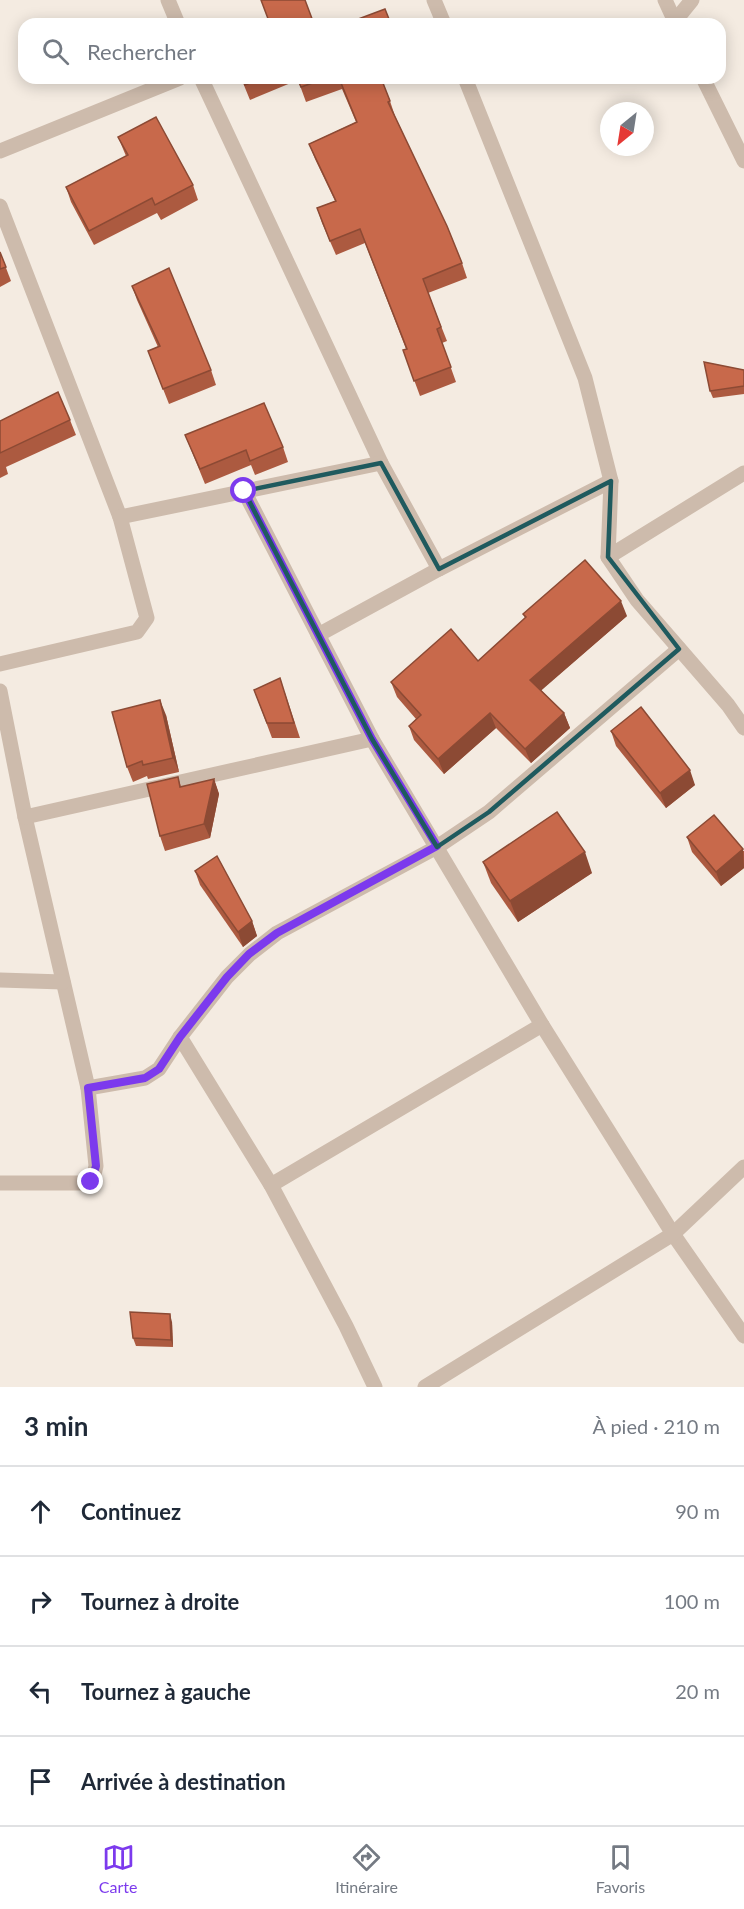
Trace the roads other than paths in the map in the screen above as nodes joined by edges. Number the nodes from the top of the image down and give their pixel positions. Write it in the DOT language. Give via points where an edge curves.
graph roads {
  1 [pos="168,0"];
  2 [pos="434,0"];
  3 [pos="665,0"];
  4 [pos="692,0"];
  5 [pos="176,18"];
  6 [pos="442,18"];
  7 [pos="674,18"];
  8 [pos="679,18"];
  9 [pos="165,84"];
  10 [pos="204,84"];
  11 [pos="467,84"];
  12 [pos="706,84"];
  13 [pos="0,151"];
  14 [pos="744,161"];
  15 [pos="0,207"];
  16 [pos="381,463"];
  17 [pos="744,473"];
  18 [pos="611,481"];
  19 [pos="244,491"];
  20 [pos="120,517"];
  21 [pos="608,556"];
  22 [pos="439,569"];
  23 [pos="318,635"];
  24 [pos="679,649"];
  25 [pos="0,664"];
  26 [pos="0,692"];
  27 [pos="744,728"];
  28 [pos="372,739"];
  29 [pos="25,817"];
  30 [pos="437,846"];
  31 [pos="0,980"];
  32 [pos="63,982"];
  33 [pos="542,1025"];
  34 [pos="180,1037"];
  35 [pos="88,1088"];
  36 [pos="744,1167"];
  37 [pos="0,1183"];
  38 [pos="271,1185"];
  39 [pos="673,1234"];
  40 [pos="744,1336"];
  41 [pos="375,1387"];
  42 [pos="424,1387"];
  1 -- 5 [label="street"];
  2 -- 6 [label="street"];
  3 -- 7 [label="street"];
  4 -- 8 [label="street"];
  9 -- 13 [label="street"];
  10 -- 16 [label="street"];
  11 -- 18 [label="street" via="585,378"];
  12 -- 14 [label="street"];
  15 -- 20 [label="street"];
  16 -- 19 [label="street"];
  16 -- 22 [label="street"];
  17 -- 21 [label="street"];
  18 -- 21 [label="street"];
  18 -- 22 [label="street"];
  19 -- 20 [label="street"];
  19 -- 23 [label="street"];
  20 -- 25 [label="street" via="147,618 137,632"];
  21 -- 24 [label="street" via="637,600"];
  22 -- 23 [label="street"];
  23 -- 28 [label="street"];
  24 -- 27 [label="street"];
  24 -- 30 [label="street" via="489,812"];
  26 -- 29 [label="street"];
  28 -- 29 [label="street"];
  28 -- 30 [label="street"];
  29 -- 32 [label="street"];
  30 -- 33 [label="street"];
  30 -- 34 [label="street" via="277,933 227,977"];
  31 -- 32 [label="street"];
  32 -- 35 [label="street"];
  33 -- 38 [label="street"];
  33 -- 39 [label="street"];
  34 -- 35 [label="street" via="159,1069 145,1078"];
  34 -- 38 [label="street"];
  35 -- 37 [label="street" via="96,1166 92,1183"];
  36 -- 39 [label="street"];
  38 -- 41 [label="street"];
  39 -- 40 [label="street"];
  39 -- 42 [label="street"];
}
